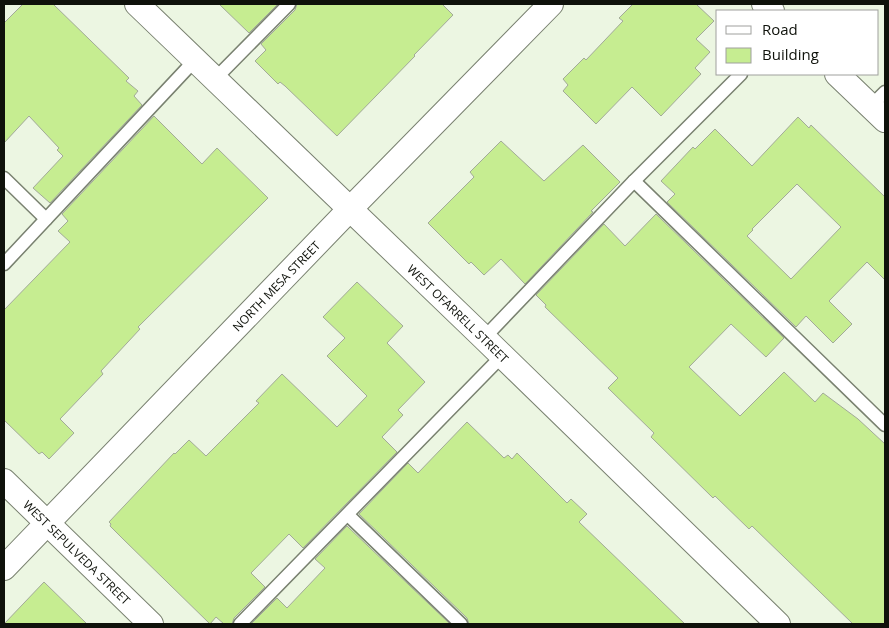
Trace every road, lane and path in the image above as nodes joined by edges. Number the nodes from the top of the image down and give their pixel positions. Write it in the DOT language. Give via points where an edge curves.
graph roads {
  1 [pos="137,4"];
  2 [pos="290,4"];
  3 [pos="551,4"];
  4 [pos="196,60"];
  5 [pos="740,75"];
  6 [pos="838,75"];
  7 [pos="215,79"];
  8 [pos="881,106"];
  9 [pos="4,178"];
  10 [pos="634,181"];
  11 [pos="350,209"];
  12 [pos="46,219"];
  13 [pos="4,264"];
  14 [pos="484,338"];
  15 [pos="502,356"];
  16 [pos="885,425"];
  17 [pos="4,481"];
  18 [pos="348,515"];
  19 [pos="48,523"];
  20 [pos="4,568"];
  21 [pos="151,624"];
  22 [pos="240,624"];
  23 [pos="461,624"];
  24 [pos="778,624"];
  1 -- 4 [label="street, WEST OFARRELL STREET"];
  2 -- 7 [label="lane"];
  3 -- 11 [label="street, NORTH MESA STREET"];
  4 -- 7 [label="street, WEST OFARRELL STREET"];
  4 -- 12 [label="lane"];
  5 -- 10 [label="lane"];
  6 -- 8 [label="street"];
  7 -- 11 [label="street, WEST OFARRELL STREET"];
  9 -- 12 [label="lane"];
  10 -- 14 [label="lane"];
  10 -- 16 [label="lane"];
  11 -- 14 [label="street, WEST OFARRELL STREET"];
  11 -- 19 [label="street, NORTH MESA STREET"];
  12 -- 13 [label="lane"];
  14 -- 15 [label="street, WEST OFARRELL STREET"];
  15 -- 18 [label="lane"];
  15 -- 24 [label="street, WEST OFARRELL STREET"];
  17 -- 19 [label="street, WEST SEPULVEDA STREET"];
  18 -- 22 [label="lane"];
  18 -- 23 [label="lane"];
  19 -- 20 [label="street, NORTH MESA STREET"];
  19 -- 21 [label="street, WEST SEPULVEDA STREET"];
}
